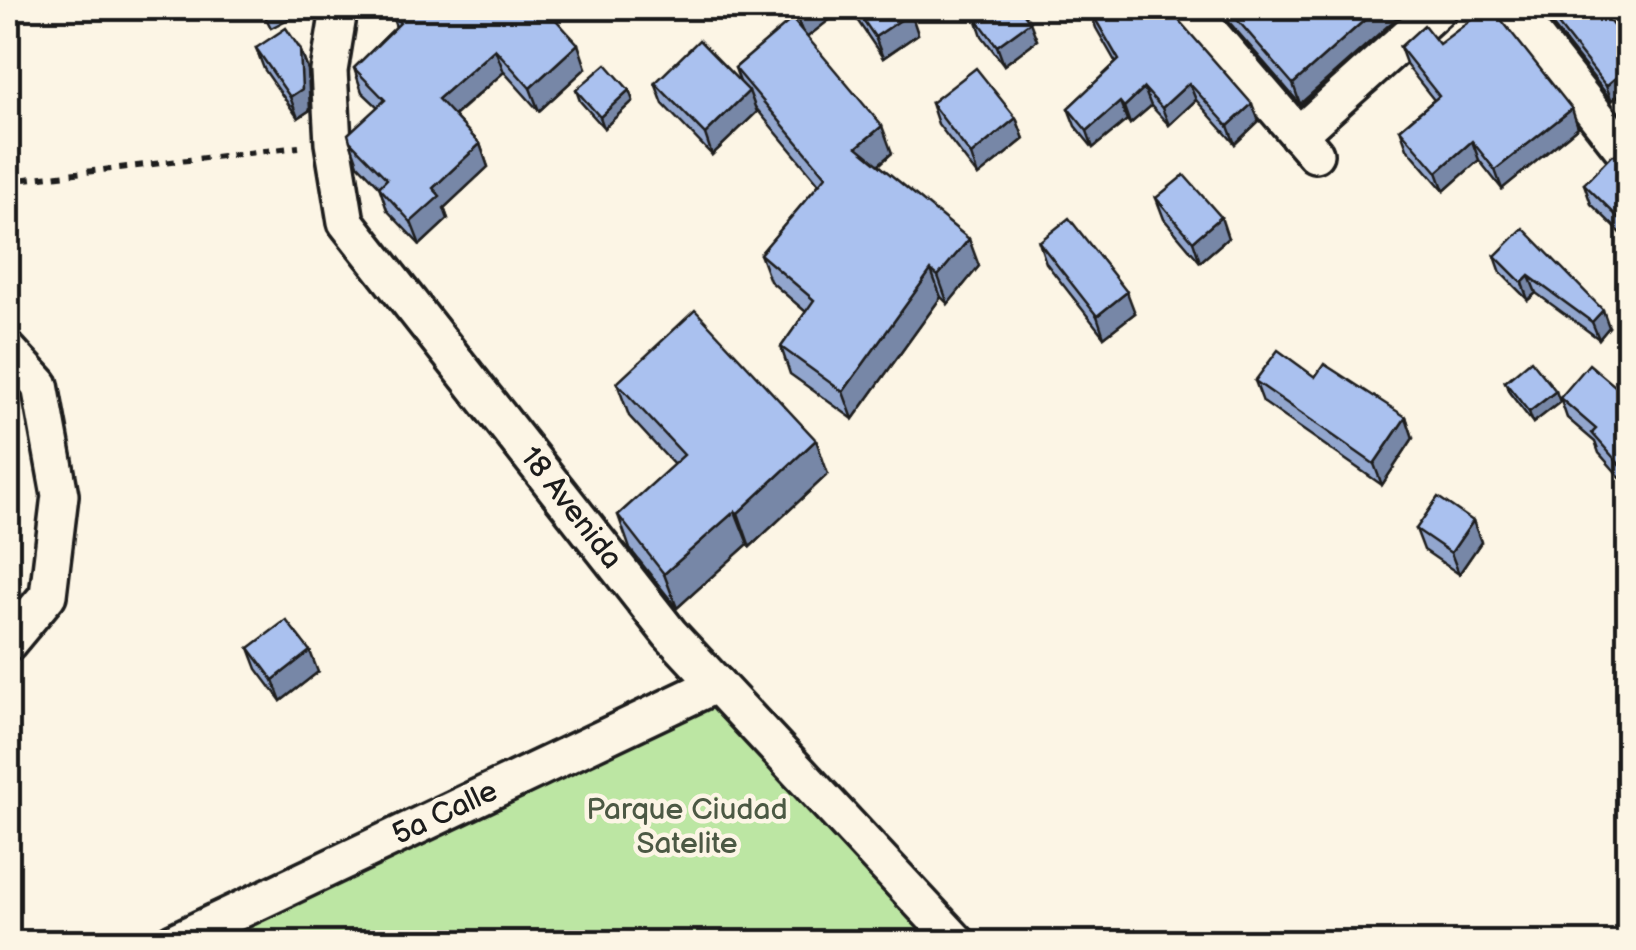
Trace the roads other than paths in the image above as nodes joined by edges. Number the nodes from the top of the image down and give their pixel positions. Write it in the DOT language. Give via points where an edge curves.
graph roads {
  1 [pos="336,8"];
  2 [pos="1189,8"];
  3 [pos="1439,8"];
  4 [pos="1512,8"];
  5 [pos="1628,156"];
  6 [pos="8,350"];
  7 [pos="8,643"];
  8 [pos="717,684"];
  9 [pos="173,942"];
  10 [pos="957,942"];
  1 -- 8 [label="street, 18 Avenida" via="329,72 332,144 346,222 670,634"];
  2 -- 3 [label="street" via="1306,144"];
  4 -- 5 [label="street"];
  6 -- 7 [label="street" via="40,385 60,495 48,595"];
  8 -- 9 [label="street, 5a Calle"];
  8 -- 10 [label="street, 18 Avenida"];
}
